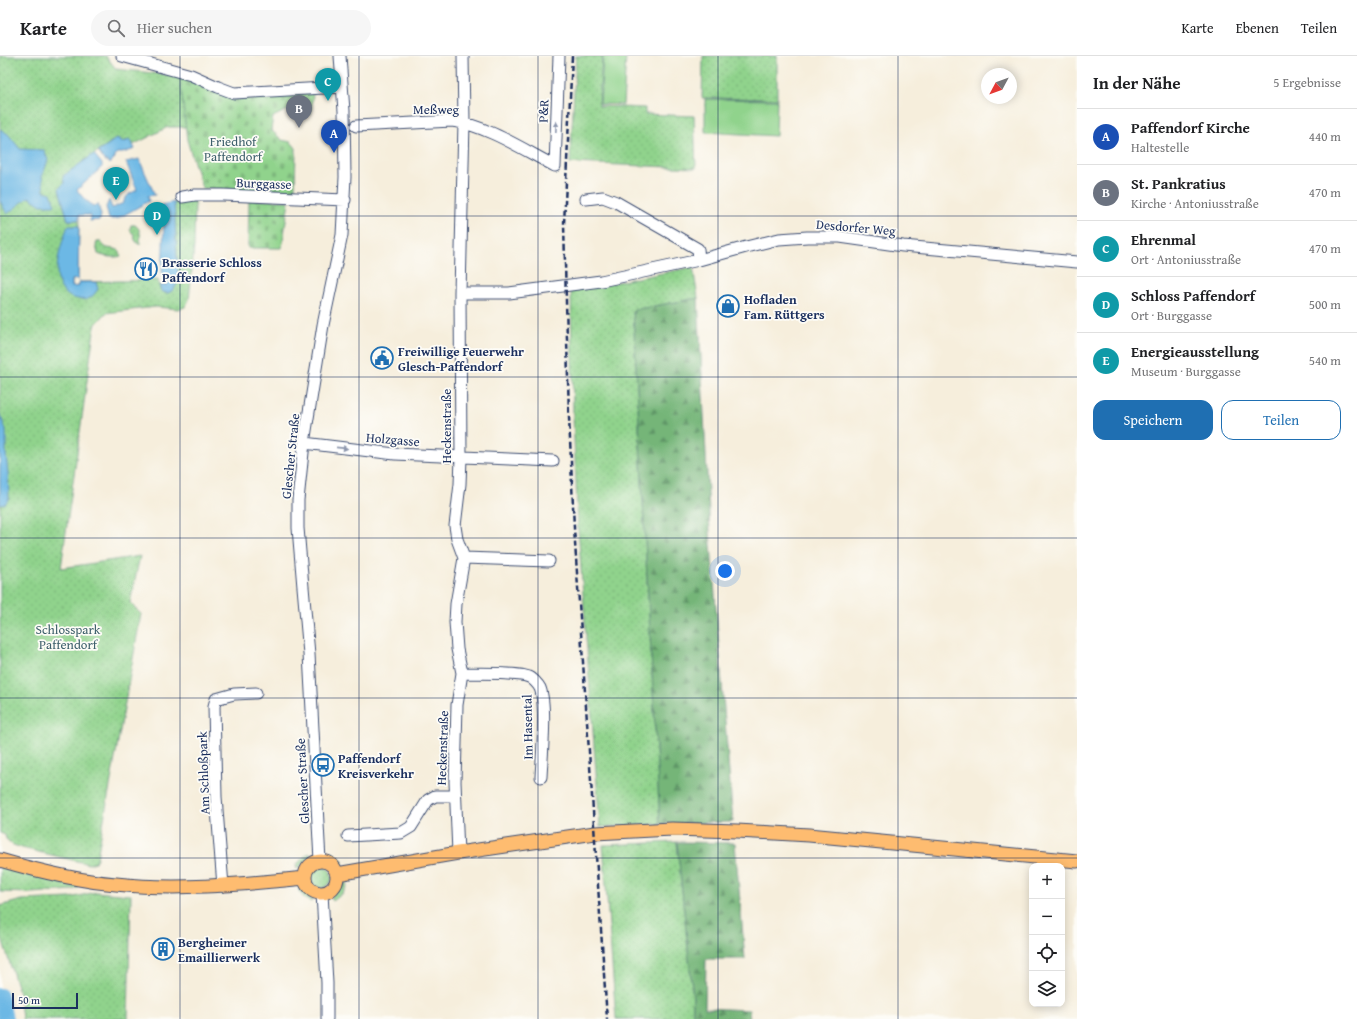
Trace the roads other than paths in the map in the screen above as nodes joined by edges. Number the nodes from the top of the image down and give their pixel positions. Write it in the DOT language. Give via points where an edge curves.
graph roads {
  1 [pos="122,56"];
  2 [pos="340,56"];
  3 [pos="463,56"];
  4 [pos="559,56"];
  5 [pos="342,87"];
  6 [pos="464,122"];
  7 [pos="356,126"];
  8 [pos="555,166"];
  9 [pos="182,197"];
  10 [pos="586,199"];
  11 [pos="345,200"];
  12 [pos="700,260"];
  13 [pos="1077,262"];
  14 [pos="460,293"];
  15 [pos="304,443"];
  16 [pos="461,458"];
  17 [pos="554,461"];
  18 [pos="464,558"];
  19 [pos="549,561"];
  20 [pos="462,674"];
  21 [pos="256,693"];
  22 [pos="541,777"];
  23 [pos="455,796"];
  24 [pos="348,836"];
  25 [pos="458,853"];
  26 [pos="0,860"];
  27 [pos="320,861"];
  28 [pos="1077,861"];
  29 [pos="337,874"];
  30 [pos="305,878"];
  31 [pos="223,886"];
  32 [pos="322,893"];
  33 [pos="327,1019"];
  1 -- 5 [label="street" via="191,75 234,92"];
  2 -- 5 [label="street, Glescher Straße"];
  3 -- 6 [label="street, Heckenstraße"];
  8 -- 4 [label="street, P&R, one-way"];
  5 -- 11 [label="street, Glescher Straße"];
  6 -- 7 [label="street, Meßweg" via="452,120"];
  6 -- 8 [label="street, Meßweg"];
  6 -- 14 [label="street, Heckenstraße"];
  9 -- 11 [label="street, Burggasse" via="223,195"];
  10 -- 12 [label="street" via="603,197 616,202 698,249"];
  11 -- 15 [label="street, Glescher Straße" via="342,234 323,325"];
  12 -- 13 [label="street, Desdorfer Weg" via="779,239 840,237 903,246"];
  12 -- 14 [label="street, Desdorfer Weg" via="565,286 509,292"];
  14 -- 16 [label="street, Heckenstraße"];
  15 -- 16 [label="street, Holzgasse, one-way" via="395,454"];
  15 -- 27 [label="street, Glescher Straße" via="298,528 309,654"];
  16 -- 17 [label="street, Holzgasse"];
  16 -- 18 [label="street, Heckenstraße" via="455,526"];
  18 -- 19 [label="street"];
  18 -- 20 [label="street, Heckenstraße" via="456,604 457,649"];
  20 -- 22 [label="street, Im Hasental" via="518,674 530,677 540,687 543,703"];
  20 -- 23 [label="street, Heckenstraße" via="458,705"];
  21 -- 31 [label="street, Am Schloßpark" via="234,694 216,700 214,706 216,797"];
  23 -- 24 [label="street, Heckenstraße" via="435,796 428,800 411,827 401,833"];
  23 -- 25 [label="street, Heckenstraße"];
  25 -- 28 [label="main road" via="595,833 672,829 809,835"];
  25 -- 29 [label="main road"];
  26 -- 31 [label="main road" via="49,873 115,884"];
  27 -- 29 [label="main road" via="331,864"];
  27 -- 30 [label="main road" via="307,868"];
  29 -- 32 [label="main road" via="334,888"];
  30 -- 31 [label="main road"];
  30 -- 32 [label="main road" via="310,889"];
  32 -- 33 [label="street"];
}
